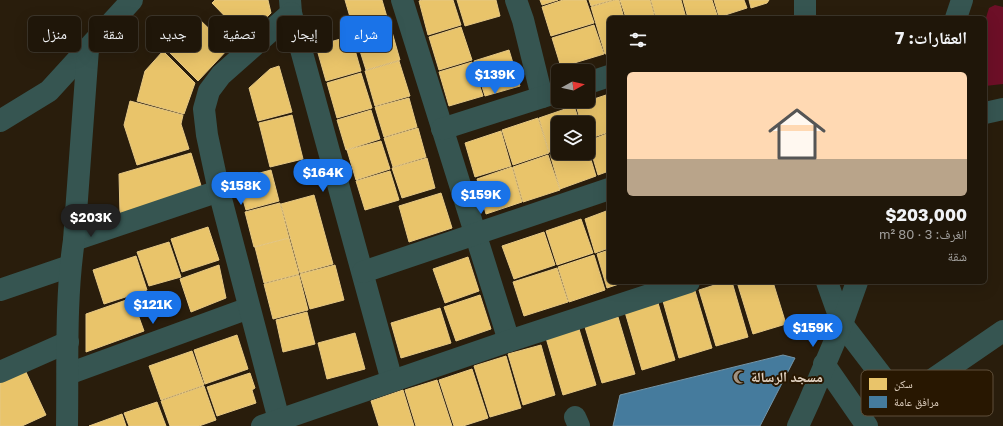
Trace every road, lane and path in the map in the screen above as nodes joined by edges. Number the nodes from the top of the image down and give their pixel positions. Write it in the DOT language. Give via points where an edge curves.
graph roads {
  1 [pos="116,0"];
  2 [pos="132,0"];
  3 [pos="402,0"];
  4 [pos="516,0"];
  5 [pos="962,0"];
  6 [pos="291,6"];
  7 [pos="112,16"];
  8 [pos="117,16"];
  9 [pos="957,16"];
  10 [pos="88,49"];
  11 [pos="607,77"];
  12 [pos="595,81"];
  13 [pos="550,95"];
  14 [pos="1003,109"];
  15 [pos="987,113"];
  16 [pos="2,116"];
  17 [pos="442,130"];
  18 [pos="607,190"];
  19 [pos="219,191"];
  20 [pos="475,235"];
  21 [pos="74,240"];
  22 [pos="70,266"];
  23 [pos="363,272"];
  24 [pos="683,284"];
  25 [pos="828,284"];
  26 [pos="856,284"];
  27 [pos="0,290"];
  28 [pos="249,308"];
  29 [pos="842,324"];
  30 [pos="1003,331"];
  31 [pos="509,341"];
  32 [pos="68,342"];
  33 [pos="824,364"];
  34 [pos="877,370"];
  35 [pos="946,370"];
  36 [pos="0,372"];
  37 [pos="68,374"];
  38 [pos="392,381"];
  39 [pos="270,423"];
  40 [pos="68,426"];
  41 [pos="798,426"];
  42 [pos="867,426"];
  1 -- 7 [label="street"];
  2 -- 8 [label="street"];
  3 -- 17 [label="street"];
  4 -- 13 [label="street"];
  5 -- 9 [label="street"];
  6 -- 19 [label="street" via="221,75 209,91 204,110 206,135"];
  6 -- 23 [label="street"];
  10 -- 16 [label="street" via="49,91"];
  10 -- 21 [label="street"];
  11 -- 12 [label="street"];
  13 -- 17 [label="street"];
  14 -- 15 [label="street"];
  17 -- 20 [label="street"];
  18 -- 20 [label="street"];
  19 -- 21 [label="street"];
  19 -- 28 [label="street"];
  20 -- 23 [label="street"];
  20 -- 31 [label="street"];
  21 -- 22 [label="street"];
  22 -- 27 [label="street"];
  22 -- 32 [label="street"];
  23 -- 38 [label="street"];
  24 -- 31 [label="street"];
  25 -- 29 [label="street"];
  26 -- 29 [label="street"];
  28 -- 37 [label="street"];
  28 -- 39 [label="street"];
  29 -- 33 [label="street"];
  29 -- 34 [label="street"];
  30 -- 35 [label="street"];
  31 -- 38 [label="street"];
  32 -- 36 [label="street"];
  32 -- 37 [label="street"];
  33 -- 41 [label="street"];
  33 -- 42 [label="street"];
  37 -- 40 [label="street"];
  38 -- 39 [label="street"];
}
